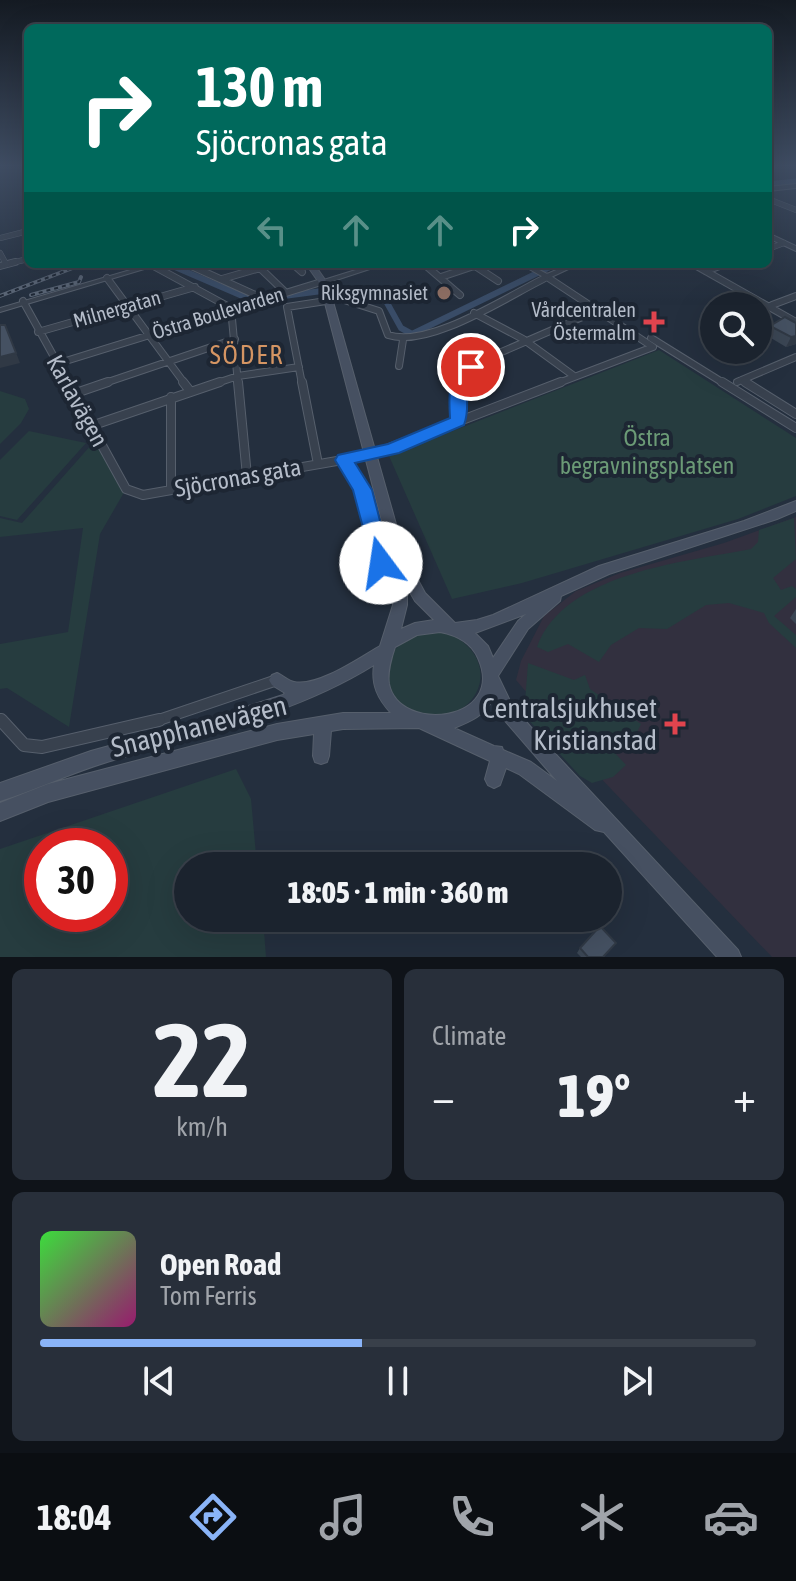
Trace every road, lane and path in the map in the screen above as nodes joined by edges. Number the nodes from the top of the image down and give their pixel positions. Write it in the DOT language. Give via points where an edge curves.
graph roads {
  1 [pos="24,232"];
  2 [pos="772,237"];
  3 [pos="0,238"];
  4 [pos="784,243"];
  5 [pos="772,248"];
  6 [pos="796,249"];
  7 [pos="0,253"];
  8 [pos="24,260"];
  9 [pos="3,265"];
  10 [pos="141,268"];
  11 [pos="162,268"];
  12 [pos="196,268"];
  13 [pos="253,268"];
  14 [pos="260,268"];
  15 [pos="303,268"];
  16 [pos="312,268"];
  17 [pos="374,268"];
  18 [pos="429,268"];
  19 [pos="467,268"];
  20 [pos="480,268"];
  21 [pos="530,268"];
  22 [pos="560,268"];
  23 [pos="700,268"];
  24 [pos="714,268"];
  25 [pos="706,271"];
  26 [pos="539,273"];
  27 [pos="441,277"];
  28 [pos="107,278"];
  29 [pos="221,280"];
  30 [pos="498,281"];
  31 [pos="195,286"];
  32 [pos="326,291"];
  33 [pos="285,292"];
  34 [pos="747,292"];
  35 [pos="460,295"];
  36 [pos="796,296"];
  37 [pos="262,298"];
  38 [pos="23,301"];
  39 [pos="772,305"];
  40 [pos="126,306"];
  41 [pos="231,308"];
  42 [pos="0,310"];
  43 [pos="596,311"];
  44 [pos="474,313"];
  45 [pos="796,322"];
  46 [pos="38,332"];
  47 [pos="148,334"];
  48 [pos="235,339"];
  49 [pos="523,339"];
  50 [pos="403,340"];
  51 [pos="796,357"];
  52 [pos="168,361"];
  53 [pos="56,364"];
  54 [pos="399,366"];
  55 [pos="299,367"];
  56 [pos="238,376"];
  57 [pos="574,376"];
  58 [pos="190,391"];
  59 [pos="73,394"];
  60 [pos="171,397"];
  61 [pos="796,414"];
  62 [pos="458,421"];
  63 [pos="91,426"];
  64 [pos="796,428"];
  65 [pos="371,455"];
  66 [pos="344,460"];
  67 [pos="318,464"];
  68 [pos="247,476"];
  69 [pos="171,490"];
  70 [pos="138,495"];
  71 [pos="796,506"];
  72 [pos="398,556"];
  73 [pos="384,576"];
  74 [pos="399,584"];
  75 [pos="570,584"];
  76 [pos="454,628"];
  77 [pos="389,646"];
  78 [pos="491,677"];
  79 [pos="277,680"];
  80 [pos="335,681"];
  81 [pos="1,720"];
  82 [pos="423,722"];
  83 [pos="323,723"];
  84 [pos="496,753"];
  85 [pos="321,756"];
  86 [pos="494,779"];
  87 [pos="0,792"];
  88 [pos="0,812"];
  89 [pos="623,841"];
  90 [pos="731,957"];
  1 -- 3 [label="street"];
  2 -- 4 [label="street"];
  4 -- 5 [label="street"];
  4 -- 6 [label="street"];
  7 -- 9 [label="street"];
  8 -- 9 [label="street"];
  10 -- 28 [label="street"];
  11 -- 31 [label="street"];
  12 -- 29 [label="street"];
  13 -- 29 [label="street"];
  14 -- 33 [label="street"];
  15 -- 32 [label="main road"];
  16 -- 32 [label="main road"];
  17 -- 32 [label="street, Östra Boulevarden"];
  18 -- 27 [label="street"];
  19 -- 27 [label="street"];
  20 -- 30 [label="street"];
  21 -- 26 [label="street"];
  22 -- 26 [label="street"];
  23 -- 25 [label="street"];
  24 -- 25 [label="street"];
  25 -- 34 [label="street"];
  26 -- 43 [label="street"];
  26 -- 44 [label="street"];
  26 -- 64 [label="street"];
  27 -- 35 [label="street"];
  28 -- 38 [label="street"];
  28 -- 40 [label="street"];
  29 -- 37 [label="street"];
  31 -- 40 [label="street, Milnergatan"];
  31 -- 41 [label="street"];
  32 -- 33 [label="street, Östra Boulevarden"];
  32 -- 50 [label="street" via="379,311 388,335"];
  32 -- 55 [label="street" via="287,307"];
  32 -- 65 [label="main road"];
  33 -- 37 [label="street, Östra Boulevarden"];
  36 -- 39 [label="street"];
  37 -- 41 [label="street, Östra Boulevarden"];
  38 -- 42 [label="street"];
  38 -- 46 [label="street, Karlavägen"];
  39 -- 45 [label="street"];
  40 -- 46 [label="street, Milnergatan"];
  40 -- 47 [label="street"];
  41 -- 47 [label="street, Östra Boulevarden"];
  41 -- 48 [label="street"];
  43 -- 49 [label="street"];
  43 -- 57 [label="street, Sjöcronas gata" via="653,347"];
  44 -- 49 [label="street"];
  44 -- 50 [label="street" via="426,336"];
  46 -- 53 [label="street, Karlavägen"];
  47 -- 52 [label="street"];
  47 -- 53 [label="street, Östra Boulevarden"];
  48 -- 52 [label="street"];
  48 -- 56 [label="street"];
  49 -- 57 [label="street"];
  49 -- 62 [label="street" via="460,377"];
  50 -- 54 [label="street"];
  51 -- 61 [label="street" via="739,381"];
  52 -- 58 [label="street"];
  52 -- 59 [label="street"];
  53 -- 59 [label="street, Karlavägen"];
  55 -- 56 [label="street"];
  55 -- 67 [label="street"];
  56 -- 58 [label="street"];
  56 -- 68 [label="street"];
  57 -- 62 [label="street, Sjöcronas gata"];
  58 -- 60 [label="street"];
  59 -- 63 [label="street, Karlavägen"];
  60 -- 63 [label="street"];
  60 -- 69 [label="street"];
  62 -- 65 [label="street, Sjöcronas gata"];
  63 -- 70 [label="street, Karlavägen" via="126,489"];
  65 -- 66 [label="street, Sjöcronas gata"];
  65 -- 72 [label="main road"];
  66 -- 67 [label="street, Sjöcronas gata"];
  66 -- 73 [label="street" via="363,490"];
  67 -- 68 [label="street, Sjöcronas gata"];
  68 -- 69 [label="street, Sjöcronas gata"];
  69 -- 70 [label="street, Sjöcronas gata"];
  71 -- 75 [label="main road"];
  72 -- 74 [label="main road"];
  72 -- 76 [label="main road" via="420,597"];
  73 -- 74 [label="main road"];
  74 -- 77 [label="main road" via="401,604"];
  75 -- 76 [label="main road" via="492,624"];
  75 -- 78 [label="main road" via="523,625"];
  76 -- 77 [label="main road" via="418,627"];
  76 -- 78 [label="main road" via="481,647"];
  77 -- 80 [label="main road, Snapphanevägen"];
  77 -- 82 [label="main road" via="380,663 383,691 403,714"];
  78 -- 82 [label="main road" via="481,704 471,714 443,724"];
  78 -- 89 [label="main road" via="506,710"];
  79 -- 80 [label="main road" via="292,689"];
  79 -- 81 [label="street" via="234,698 59,747 24,745"];
  80 -- 87 [label="main road, Snapphanevägen" via="231,721 87,760"];
  82 -- 83 [label="main road, Snapphanevägen"];
  82 -- 84 [label="main road"];
  83 -- 85 [label="main road"];
  83 -- 88 [label="main road, Snapphanevägen" via="48,793"];
  84 -- 86 [label="main road"];
  84 -- 89 [label="main road" via="555,788"];
  89 -- 90 [label="main road"];
}
